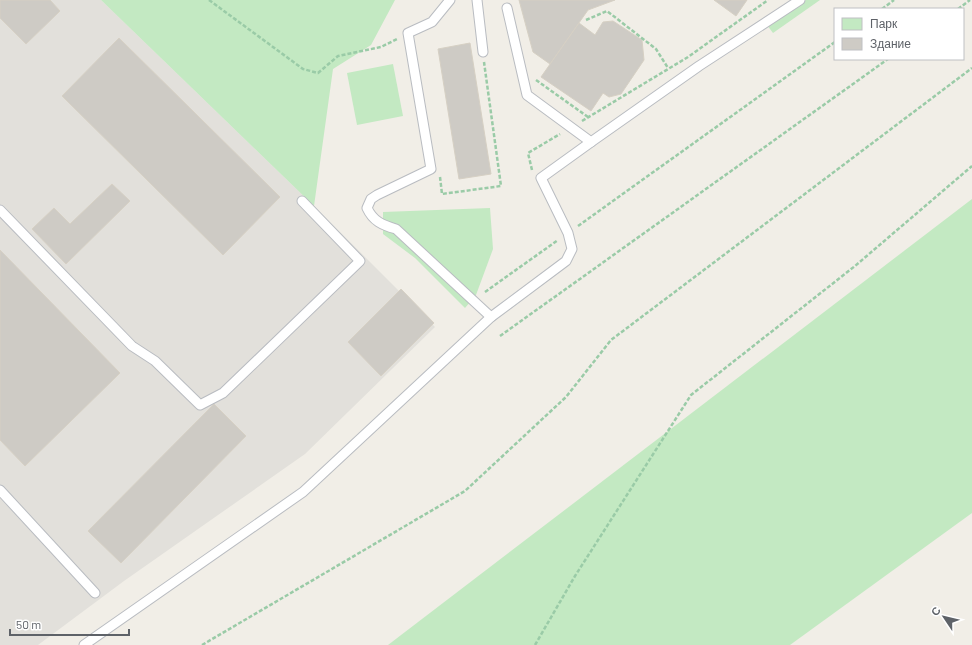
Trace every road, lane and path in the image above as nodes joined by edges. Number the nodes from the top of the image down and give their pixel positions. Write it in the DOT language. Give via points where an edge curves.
graph roads {
  1 [pos="209,0"];
  2 [pos="450,0"];
  3 [pos="477,0"];
  4 [pos="800,0"];
  5 [pos="894,0"];
  6 [pos="970,0"];
  7 [pos="507,8"];
  8 [pos="883,8"];
  9 [pos="959,8"];
  10 [pos="586,20"];
  11 [pos="408,33"];
  12 [pos="834,43"];
  13 [pos="483,52"];
  14 [pos="887,60"];
  15 [pos="668,68"];
  16 [pos="972,68"];
  17 [pos="532,78"];
  18 [pos="588,117"];
  19 [pos="591,142"];
  20 [pos="972,166"];
  21 [pos="431,169"];
  22 [pos="302,201"];
  23 [pos="0,210"];
  24 [pos="568,233"];
  25 [pos="485,292"];
  26 [pos="491,317"];
  27 [pos="500,336"];
  28 [pos="0,490"];
  29 [pos="95,593"];
  30 [pos="84,645"];
  31 [pos="202,645"];
  32 [pos="535,645"];
  1 -- 11 [label="path" via="303,69 318,73 338,56 382,47"];
  2 -- 11 [label="lane" via="432,22"];
  3 -- 13 [label="lane"];
  4 -- 19 [label="lane" via="699,66"];
  5 -- 8 [label="path"];
  6 -- 9 [label="path"];
  7 -- 19 [label="lane" via="527,95"];
  10 -- 15 [label="path" via="607,12 656,48"];
  11 -- 21 [label="lane"];
  12 -- 24 [label="path"];
  13 -- 21 [label="path" via="501,186 442,194 438,169"];
  14 -- 27 [label="path"];
  16 -- 31 [label="path" via="610,340 566,397 465,491"];
  17 -- 18 [label="path"];
  19 -- 24 [label="lane" via="541,178"];
  20 -- 32 [label="path" via="855,266 691,395 575,576"];
  21 -- 26 [label="lane" via="371,200 369,212 380,224 396,229"];
  22 -- 23 [label="lane" via="360,261 222,394 200,406 155,361 132,346"];
  24 -- 25 [label="path"];
  24 -- 26 [label="lane" via="572,249 566,260"];
  26 -- 30 [label="lane" via="303,492"];
  28 -- 29 [label="lane"];
}
